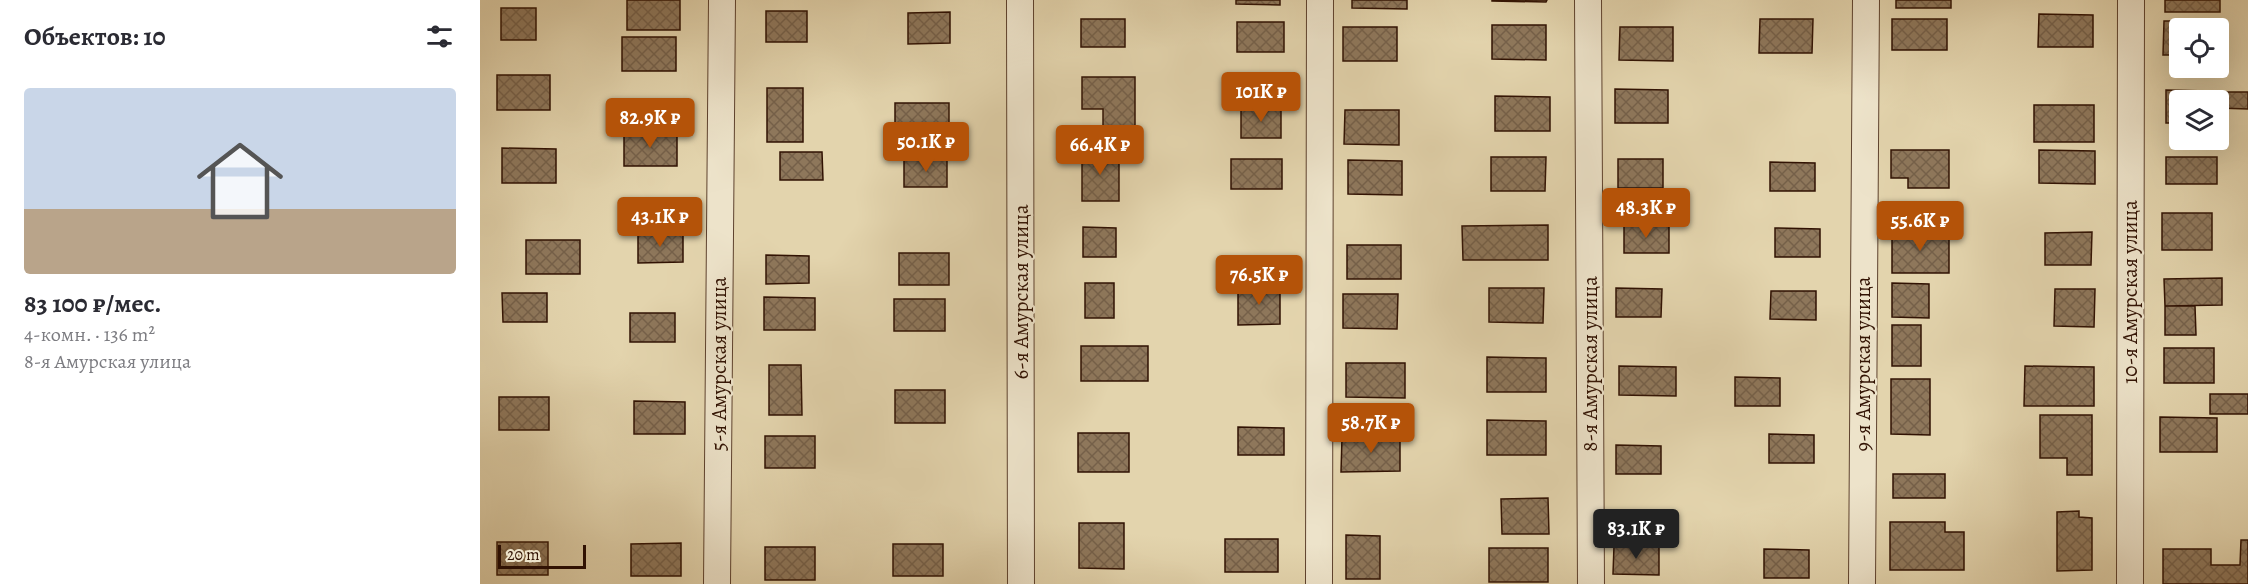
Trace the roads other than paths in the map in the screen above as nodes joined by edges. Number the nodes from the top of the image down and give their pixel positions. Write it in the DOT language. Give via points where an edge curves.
graph roads {
  1 [pos="722,0"];
  2 [pos="1020,0"];
  3 [pos="1320,0"];
  4 [pos="1588,0"];
  5 [pos="1866,0"];
  6 [pos="2131,0"];
  7 [pos="717,584"];
  8 [pos="1021,584"];
  9 [pos="1319,584"];
  10 [pos="1591,584"];
  11 [pos="1862,584"];
  12 [pos="2130,584"];
  1 -- 7 [label="street, 5-я Амурская улица"];
  2 -- 8 [label="street, 6-я Амурская улица"];
  3 -- 9 [label="street"];
  4 -- 10 [label="street, 8-я Амурская улица"];
  5 -- 11 [label="street, 9-я Амурская улица"];
  6 -- 12 [label="street, 10-я Амурская улица"];
}
